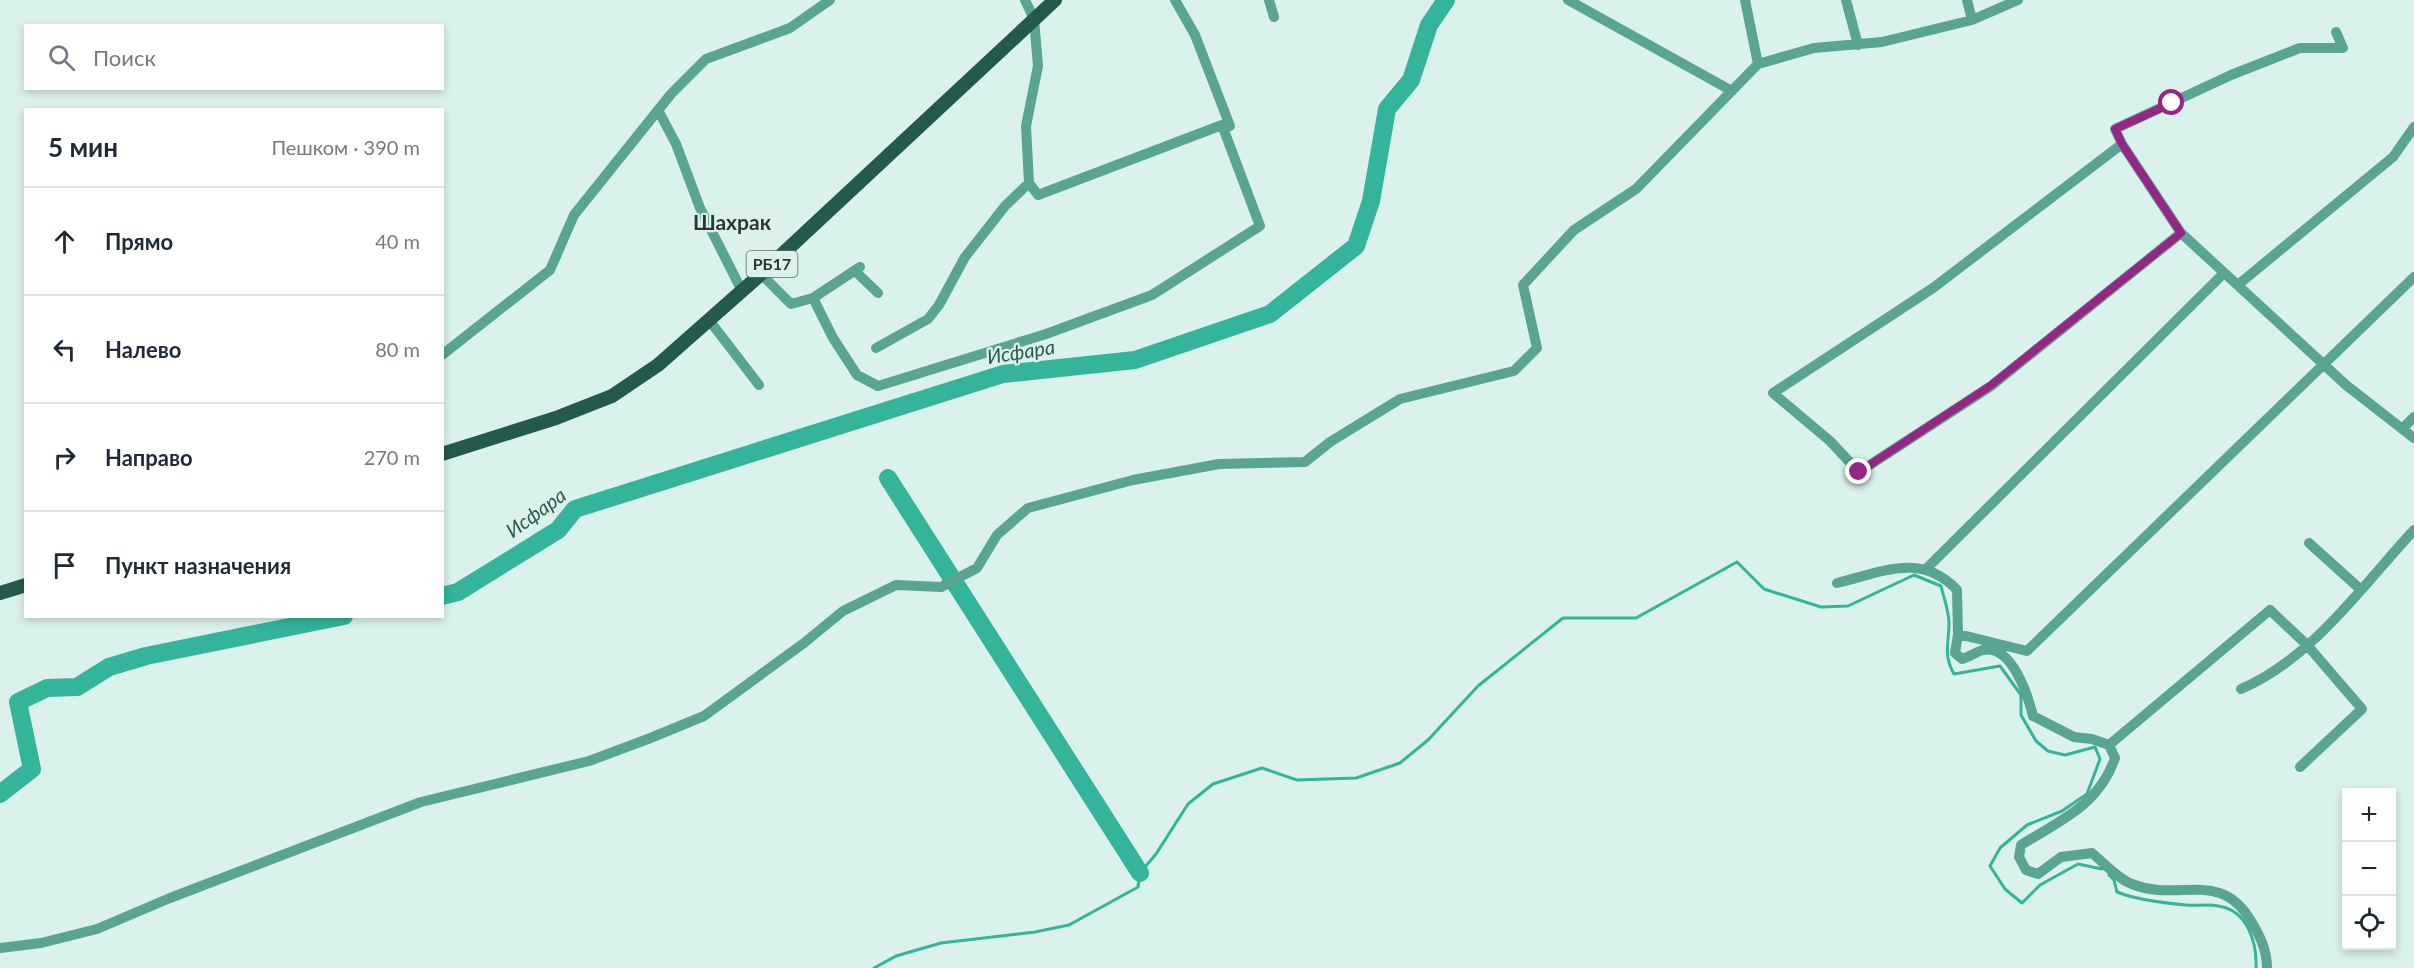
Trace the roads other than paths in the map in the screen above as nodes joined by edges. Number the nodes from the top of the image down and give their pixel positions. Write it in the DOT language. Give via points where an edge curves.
graph roads {
  1 [pos="830,0"];
  2 [pos="1025,0"];
  3 [pos="1055,0"];
  4 [pos="1175,0"];
  5 [pos="1269,0"];
  6 [pos="1568,0"];
  7 [pos="1745,0"];
  8 [pos="1846,0"];
  9 [pos="1967,0"];
  10 [pos="2018,0"];
  11 [pos="1274,17"];
  12 [pos="1034,19"];
  13 [pos="1972,20"];
  14 [pos="2336,32"];
  15 [pos="1858,45"];
  16 [pos="1758,64"];
  17 [pos="1732,91"];
  18 [pos="658,110"];
  19 [pos="1222,125"];
  20 [pos="2414,127"];
  21 [pos="2122,144"];
  22 [pos="1029,183"];
  23 [pos="2181,233"];
  24 [pos="2224,273"];
  25 [pos="761,274"];
  26 [pos="2414,277"];
  27 [pos="2239,284"];
  28 [pos="742,291"];
  29 [pos="878,293"];
  30 [pos="813,298"];
  31 [pos="709,321"];
  32 [pos="876,348"];
  33 [pos="444,353"];
  34 [pos="2324,362"];
  35 [pos="759,385"];
  36 [pos="2414,417"];
  37 [pos="2402,429"];
  38 [pos="2414,438"];
  39 [pos="444,453"];
  40 [pos="2414,530"];
  41 [pos="2309,543"];
  42 [pos="1926,569"];
  43 [pos="1837,583"];
  44 [pos="24,586"];
  45 [pos="2360,589"];
  46 [pos="0,593"];
  47 [pos="1958,634"];
  48 [pos="2307,645"];
  49 [pos="2241,689"];
  50 [pos="2109,745"];
  51 [pos="2300,767"];
  52 [pos="0,948"];
  53 [pos="2267,968"];
  1 -- 18 [label="street" via="790,28 706,59"];
  2 -- 12 [label="street"];
  3 -- 12 [label="main road, РБ17"];
  4 -- 19 [label="street" via="1195,35 1230,126"];
  5 -- 11 [label="street"];
  6 -- 17 [label="street"];
  7 -- 16 [label="street"];
  8 -- 15 [label="street"];
  9 -- 13 [label="street"];
  10 -- 13 [label="street"];
  12 -- 22 [label="street" via="1038,66 1026,126"];
  12 -- 25 [label="main road, РБ17"];
  13 -- 15 [label="street"];
  14 -- 21 [label="street" via="2343,48 2300,48 2231,75 2115,129"];
  15 -- 16 [label="street" via="1814,48"];
  16 -- 17 [label="street"];
  17 -- 52 [label="street" via="1636,189 1574,230 1523,285 1537,348 1514,371 1400,399 1305,462 1219,464 1133,480 1028,508 997,535 977,568 941,587 896,585 843,611 704,716 589,761 422,802 98,929"];
  18 -- 28 [label="street" via="676,144 700,208"];
  18 -- 33 [label="street" via="574,215 550,270"];
  19 -- 22 [label="street" via="1038,195"];
  19 -- 30 [label="street" via="1260,226 1152,295 1046,334 878,386 857,375"];
  20 -- 27 [label="street" via="2392,157"];
  21 -- 23 [label="street"];
  21 -- 23 [label="street" via="1933,288 1773,393 1830,441 1859,472 1990,386"];
  22 -- 32 [label="street" via="1005,206 965,258 928,319"];
  23 -- 24 [label="street"];
  24 -- 27 [label="street"];
  24 -- 42 [label="street"];
  25 -- 28 [label="main road, РБ17"];
  25 -- 30 [label="street" via="790,304"];
  26 -- 34 [label="street"];
  27 -- 34 [label="street"];
  28 -- 31 [label="main road, РБ17"];
  29 -- 30 [label="street" via="857,269"];
  31 -- 35 [label="street"];
  31 -- 39 [label="main road, РБ17" via="657,365 612,396"];
  34 -- 37 [label="street" via="2346,385"];
  34 -- 47 [label="street" via="2027,651"];
  36 -- 37 [label="street"];
  37 -- 38 [label="street"];
  40 -- 45 [label="street"];
  41 -- 45 [label="street"];
  42 -- 43 [label="street" via="1896,569"];
  42 -- 47 [label="street" via="1943,574 1957,590"];
  44 -- 46 [label="main road"];
  45 -- 48 [label="street"];
  47 -- 50 [label="street" via="1955,653 1962,659 1984,650 2002,655 2019,675 2032,716 2074,737"];
  48 -- 49 [label="street" via="2265,678"];
  48 -- 50 [label="street" via="2270,610"];
  48 -- 51 [label="street" via="2362,710"];
  50 -- 53 [label="street" via="2115,758 2112,768 2091,801 2021,844 2019,857 2026,870 2038,874 2061,857 2092,854 2129,884 2156,892 2210,890 2229,894 2246,912 2259,935 2267,955"];
}
